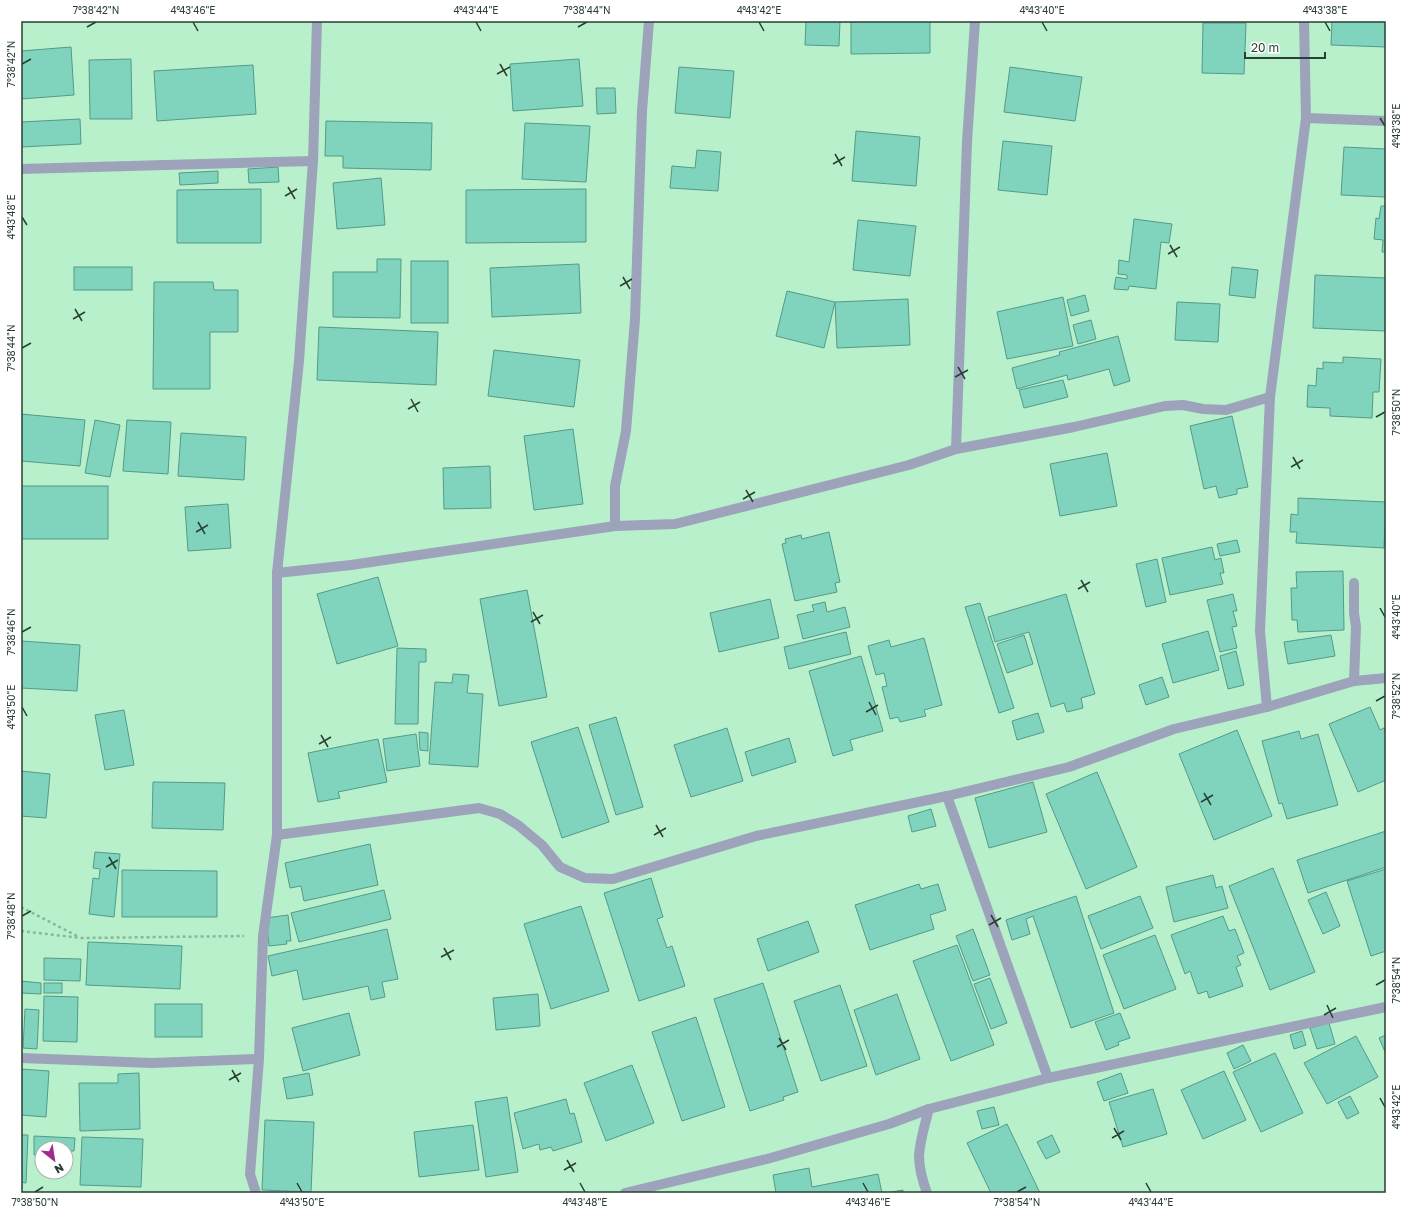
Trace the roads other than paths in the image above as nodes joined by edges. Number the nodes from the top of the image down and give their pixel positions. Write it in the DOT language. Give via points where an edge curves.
graph roads {
  1 [pos="317,21"];
  2 [pos="649,21"];
  3 [pos="975,21"];
  4 [pos="1304,21"];
  5 [pos="1306,118"];
  6 [pos="1386,121"];
  7 [pos="313,161"];
  8 [pos="21,169"];
  9 [pos="1270,397"];
  10 [pos="956,449"];
  11 [pos="615,526"];
  12 [pos="277,573"];
  13 [pos="1354,583"];
  14 [pos="1386,678"];
  15 [pos="1354,681"];
  16 [pos="1267,707"];
  17 [pos="947,796"];
  18 [pos="277,834"];
  19 [pos="1386,1006"];
  20 [pos="21,1058"];
  21 [pos="259,1059"];
  22 [pos="1048,1078"];
  23 [pos="929,1109"];
  24 [pos="638,1191"];
  25 [pos="256,1193"];
  26 [pos="625,1193"];
  27 [pos="927,1193"];
  1 -- 7 [label="street"];
  2 -- 11 [label="street" via="642,110 635,319 626,431 615,486"];
  3 -- 10 [label="street" via="967,142"];
  4 -- 5 [label="street"];
  5 -- 6 [label="street"];
  5 -- 9 [label="street"];
  7 -- 8 [label="street"];
  7 -- 12 [label="street" via="299,361"];
  9 -- 10 [label="street" via="1226,410 1183,405 1165,406 1074,427"];
  9 -- 16 [label="street" via="1260,631"];
  10 -- 11 [label="street" via="910,465 675,524"];
  11 -- 12 [label="street" via="351,565"];
  12 -- 18 [label="street"];
  13 -- 15 [label="street"];
  14 -- 15 [label="street"];
  15 -- 16 [label="street"];
  16 -- 17 [label="street" via="1174,729 1069,767"];
  17 -- 18 [label="street" via="756,836 613,879 585,878 560,867 542,845 518,825 500,814 480,808"];
  17 -- 22 [label="street"];
  18 -- 21 [label="street" via="263,936"];
  19 -- 22 [label="street"];
  20 -- 21 [label="street" via="152,1063"];
  21 -- 25 [label="street" via="250,1174"];
  22 -- 23 [label="street"];
  23 -- 24 [label="street" via="889,1124 767,1159"];
  23 -- 27 [label="street" via="919,1156"];
  24 -- 26 [label="street"];
}
